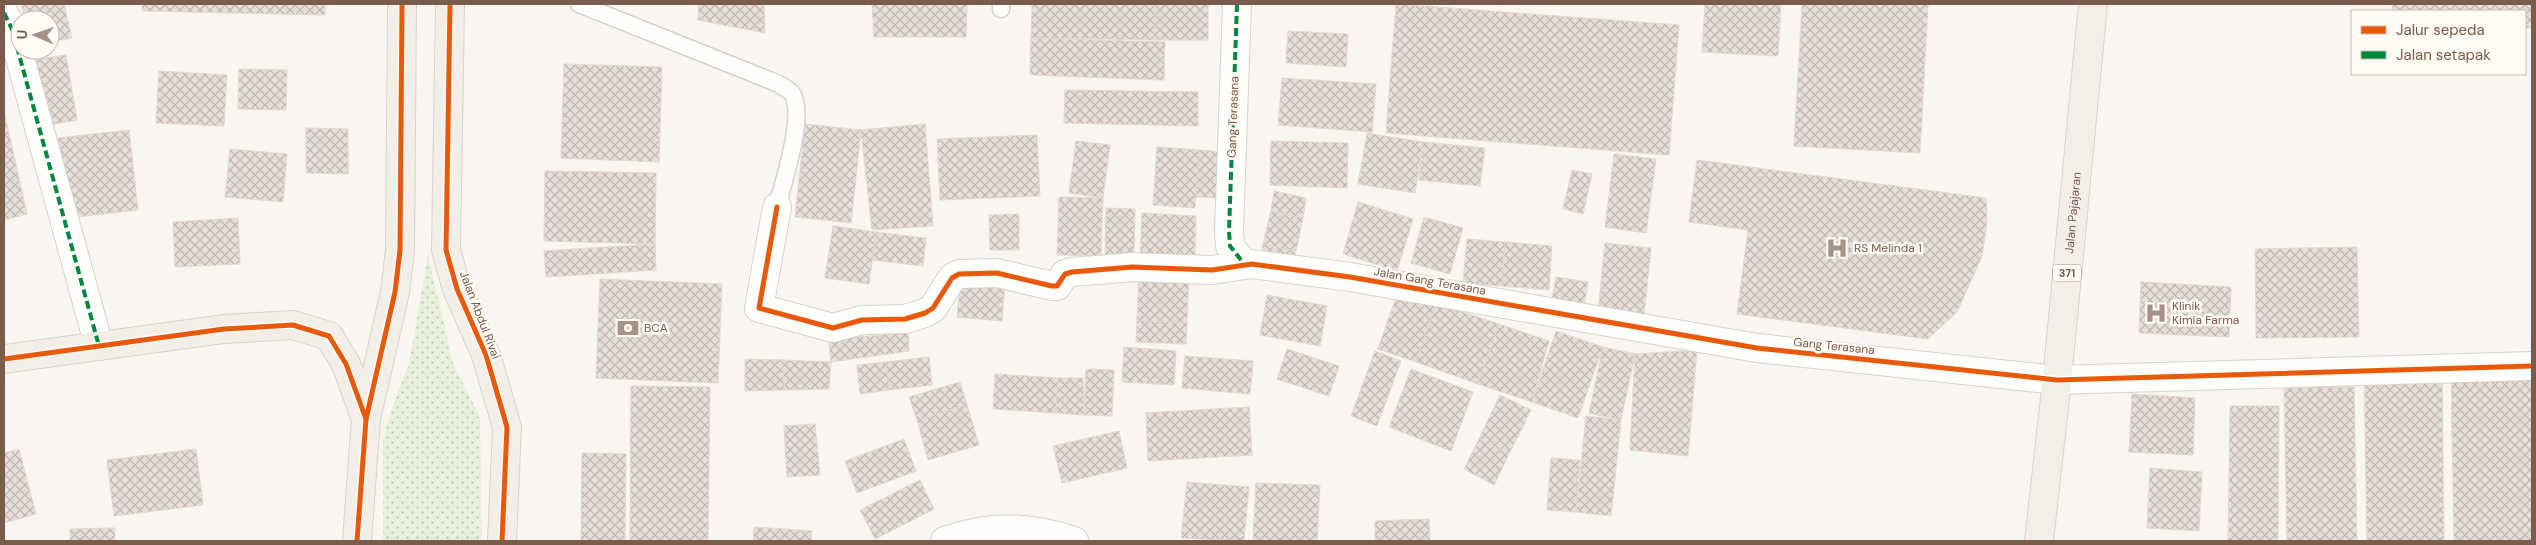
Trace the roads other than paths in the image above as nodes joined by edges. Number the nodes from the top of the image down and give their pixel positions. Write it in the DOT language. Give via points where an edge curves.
graph roads {
  1 [pos="402,4"];
  2 [pos="450,4"];
  3 [pos="579,4"];
  4 [pos="1236,4"];
  5 [pos="2093,4"];
  6 [pos="4,13"];
  7 [pos="777,206"];
  8 [pos="1245,265"];
  9 [pos="1610,324"];
  10 [pos="99,346"];
  11 [pos="4,359"];
  12 [pos="2532,366"];
  13 [pos="2057,380"];
  14 [pos="366,419"];
  15 [pos="357,541"];
  16 [pos="502,541"];
  17 [pos="944,541"];
  18 [pos="1074,541"];
  19 [pos="2039,541"];
  1 -- 14 [label="main road" via="400,250 395,292"];
  2 -- 16 [label="main road, Jalan Abdul Rivai" via="446,250 457,289 486,355 506,427"];
  3 -- 7 [label="lane" via="779,84 792,93 796,110 795,134"];
  4 -- 8 [label="street, Gang Terasana" via="1229,231 1230,246"];
  5 -- 13 [label="main road, Jalan Pajajaran / 371"];
  6 -- 10 [label="street" via="12,29"];
  7 -- 8 [label="street, Jalan Gang Terasana" via="759,308 832,328 862,320 905,319 925,313 933,308 952,278 959,274 997,273 1057,286 1065,274 1072,272 1132,267 1212,270"];
  8 -- 9 [label="street, Jalan Gang Terasana" via="1350,277"];
  9 -- 13 [label="street, Gang Terasana" via="1757,348"];
  10 -- 11 [label="main road"];
  10 -- 14 [label="main road" via="224,329 293,325 329,336 346,364"];
  12 -- 13 [label="street, Gang Terasana"];
  13 -- 19 [label="main road, Jalan Pajajaran / 371"];
  14 -- 15 [label="main road"];
  17 -- 18 [label="street" via="971,532 1000,529 1048,532"];
}
